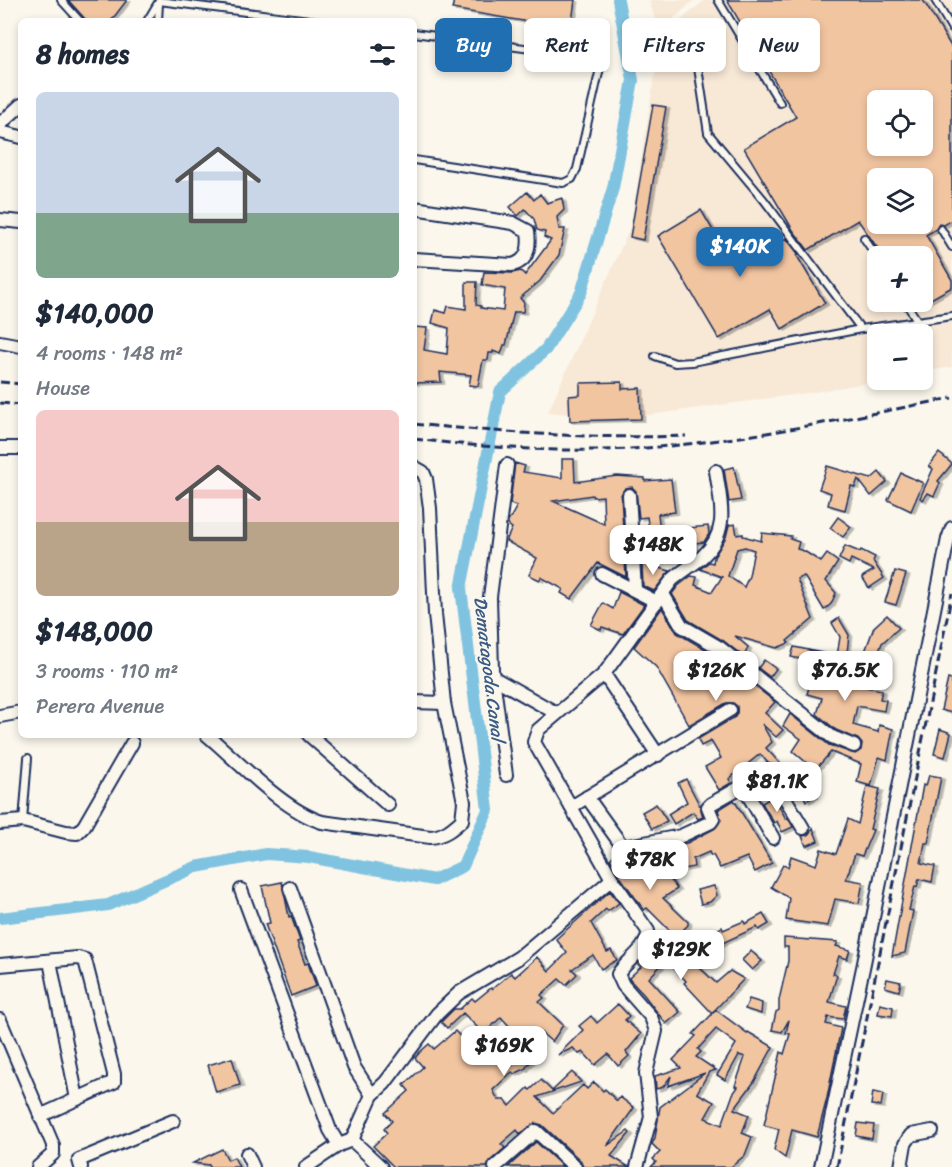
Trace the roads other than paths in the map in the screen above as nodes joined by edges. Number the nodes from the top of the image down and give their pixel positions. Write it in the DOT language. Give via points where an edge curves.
graph roads {
  1 [pos="61,0"];
  2 [pos="159,0"];
  3 [pos="718,0"];
  4 [pos="935,0"];
  5 [pos="77,18"];
  6 [pos="149,18"];
  7 [pos="158,18"];
  8 [pos="294,18"];
  9 [pos="952,29"];
  10 [pos="417,34"];
  11 [pos="699,72"];
  12 [pos="780,103"];
  13 [pos="18,108"];
  14 [pos="0,124"];
  15 [pos="0,132"];
  16 [pos="18,136"];
  17 [pos="417,160"];
  18 [pos="417,208"];
  19 [pos="0,220"];
  20 [pos="18,222"];
  21 [pos="941,229"];
  22 [pos="864,238"];
  23 [pos="869,246"];
  24 [pos="952,248"];
  25 [pos="417,259"];
  26 [pos="912,312"];
  27 [pos="952,316"];
  28 [pos="917,320"];
  29 [pos="861,329"];
  30 [pos="0,342"];
  31 [pos="18,345"];
  32 [pos="655,356"];
  33 [pos="0,447"];
  34 [pos="18,448"];
  35 [pos="507,465"];
  36 [pos="417,469"];
  37 [pos="716,471"];
  38 [pos="628,495"];
  39 [pos="952,528"];
  40 [pos="602,574"];
  41 [pos="635,589"];
  42 [pos="660,598"];
  43 [pos="604,674"];
  44 [pos="494,678"];
  45 [pos="417,702"];
  46 [pos="444,703"];
  47 [pos="730,710"];
  48 [pos="18,713"];
  49 [pos="556,713"];
  50 [pos="0,716"];
  51 [pos="210,738"];
  52 [pos="312,738"];
  53 [pos="132,743"];
  54 [pos="854,746"];
  55 [pos="658,755"];
  56 [pos="28,758"];
  57 [pos="506,775"];
  58 [pos="743,786"];
  59 [pos="587,797"];
  60 [pos="388,805"];
  61 [pos="571,807"];
  62 [pos="23,821"];
  63 [pos="0,823"];
  64 [pos="802,828"];
  65 [pos="773,838"];
  66 [pos="612,879"];
  67 [pos="291,888"];
  68 [pos="241,890"];
  69 [pos="50,961"];
  70 [pos="0,965"];
  71 [pos="0,1020"];
  72 [pos="372,1095"];
  73 [pos="77,1099"];
  74 [pos="39,1116"];
  75 [pos="173,1121"];
  76 [pos="932,1131"];
  77 [pos="352,1140"];
  78 [pos="339,1145"];
  79 [pos="247,1154"];
  80 [pos="38,1167"];
  81 [pos="81,1167"];
  82 [pos="253,1167"];
  83 [pos="306,1167"];
  84 [pos="381,1167"];
  85 [pos="495,1167"];
  86 [pos="575,1167"];
  87 [pos="637,1167"];
  88 [pos="821,1167"];
  89 [pos="901,1167"];
  1 -- 5 [label="lane"];
  2 -- 6 [label="lane"];
  2 -- 7 [label="lane"];
  2 -- 8 [label="lane"];
  3 -- 12 [label="lane"];
  4 -- 9 [label="lane"];
  10 -- 17 [label="lane" via="597,58 601,64 578,169 572,179 563,183"];
  11 -- 29 [label="lane" via="708,133"];
  13 -- 14 [label="street"];
  15 -- 16 [label="street"];
  18 -- 25 [label="street" via="513,223 528,231 530,243 528,254 512,266"];
  19 -- 20 [label="street"];
  21 -- 24 [label="lane"];
  22 -- 23 [label="lane"];
  26 -- 28 [label="lane"];
  27 -- 28 [label="lane"];
  28 -- 29 [label="lane"];
  29 -- 32 [label="lane" via="692,362 675,363"];
  30 -- 31 [label="street"];
  33 -- 34 [label="street"];
  35 -- 44 [label="street" via="490,597"];
  36 -- 46 [label="street" via="426,479 430,508"];
  37 -- 42 [label="street" via="722,513 716,542 672,580"];
  38 -- 41 [label="street"];
  39 -- 88 [label="street"];
  40 -- 41 [label="street"];
  41 -- 42 [label="street"];
  42 -- 43 [label="street"];
  42 -- 54 [label="street" via="682,626 720,648 832,737"];
  43 -- 49 [label="street"];
  43 -- 55 [label="street"];
  44 -- 49 [label="street"];
  44 -- 57 [label="street"];
  45 -- 46 [label="street"];
  46 -- 51 [label="street" via="464,802 462,820 440,837 305,817"];
  47 -- 55 [label="street"];
  48 -- 50 [label="street"];
  49 -- 61 [label="street" via="538,730 534,742"];
  52 -- 60 [label="street"];
  53 -- 62 [label="street" via="77,833"];
  55 -- 59 [label="street"];
  56 -- 62 [label="lane"];
  58 -- 59 [label="street" via="708,807 711,822 681,836 623,847"];
  58 -- 64 [label="street" via="769,771"];
  58 -- 65 [label="street"];
  59 -- 61 [label="street"];
  61 -- 66 [label="street"];
  62 -- 63 [label="street"];
  66 -- 72 [label="street" via="518,958 459,993"];
  66 -- 87 [label="street" via="648,932 646,943 618,974 651,1017 656,1031 646,1073 651,1117"];
  67 -- 72 [label="street" via="354,1067"];
  68 -- 78 [label="street" via="313,1086"];
  69 -- 70 [label="street"];
  69 -- 73 [label="street"];
  69 -- 73 [label="street" via="85,960 114,1074 114,1082"];
  71 -- 74 [label="street"];
  72 -- 77 [label="street"];
  73 -- 74 [label="street"];
  74 -- 80 [label="street" via="53,1145 53,1154"];
  75 -- 81 [label="street" via="79,1161"];
  76 -- 89 [label="street" via="912,1135 905,1144"];
  77 -- 78 [label="street"];
  77 -- 84 [label="street"];
  78 -- 83 [label="street"];
  79 -- 82 [label="street"];
  85 -- 86 [label="street" via="536,1131"];
}
